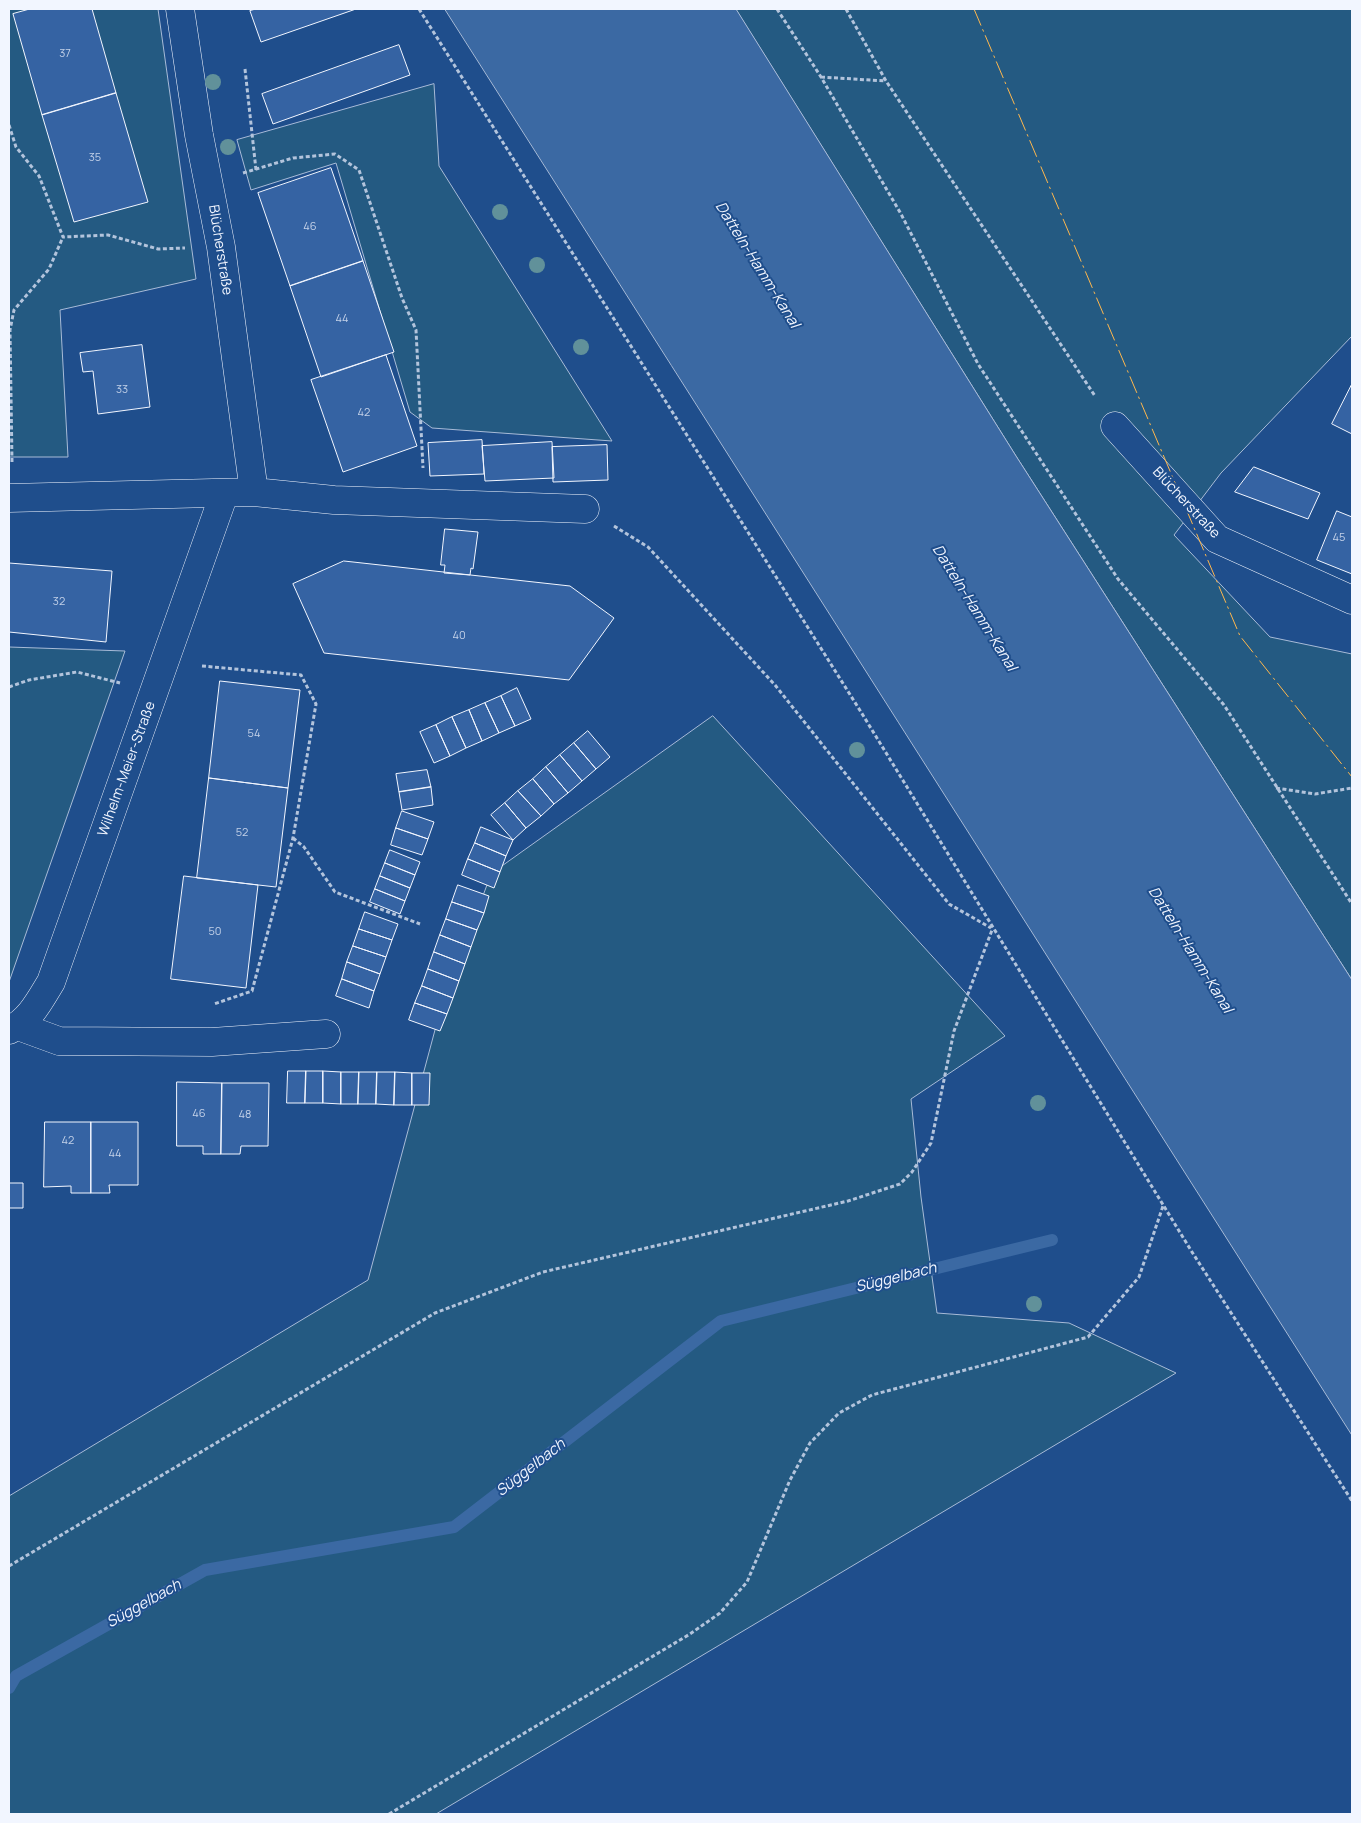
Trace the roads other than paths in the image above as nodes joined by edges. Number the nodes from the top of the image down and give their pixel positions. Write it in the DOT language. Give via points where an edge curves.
graph roads {
  1 [pos="180,9"];
  2 [pos="1115,426"];
  3 [pos="254,492"];
  4 [pos="224,494"];
  5 [pos="11,498"];
  6 [pos="585,509"];
  7 [pos="1352,600"];
  8 [pos="13,1028"];
  9 [pos="326,1034"];
  1 -- 3 [label="street, Blücherstraße" via="199,135 221,247"];
  2 -- 7 [label="street, Blücherstraße" via="1217,539"];
  3 -- 4 [label="street"];
  3 -- 6 [label="street" via="334,500"];
  4 -- 5 [label="street"];
  4 -- 8 [label="street, Wilhelm-Meier-Straße" via="51,982 36,1006"];
  8 -- 9 [label="street" via="59,1041 212,1042"];
}
